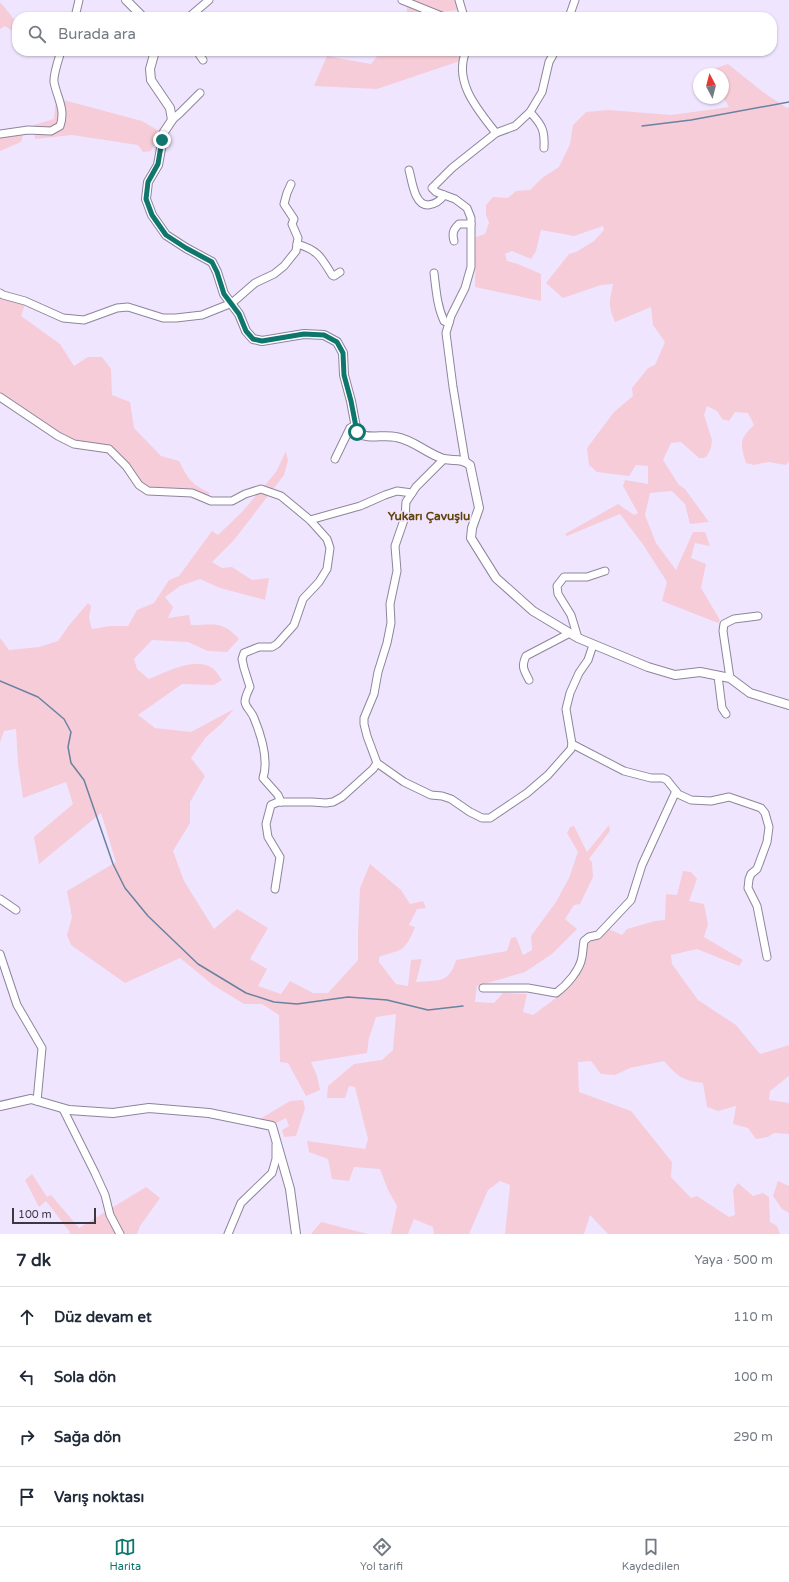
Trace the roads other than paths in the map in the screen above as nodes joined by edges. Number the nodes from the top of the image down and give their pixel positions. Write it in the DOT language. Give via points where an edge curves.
graph roads {
  1 [pos="78,0"];
  2 [pos="126,0"];
  3 [pos="210,0"];
  4 [pos="402,0"];
  5 [pos="459,0"];
  6 [pos="575,0"];
  7 [pos="76,12"];
  8 [pos="138,12"];
  9 [pos="195,12"];
  10 [pos="432,12"];
  11 [pos="463,12"];
  12 [pos="571,12"];
  13 [pos="60,56"];
  14 [pos="154,56"];
  15 [pos="201,56"];
  16 [pos="464,56"];
  17 [pos="552,56"];
  18 [pos="204,60"];
  19 [pos="200,93"];
  20 [pos="530,112"];
  21 [pos="172,120"];
  22 [pos="496,133"];
  23 [pos="0,134"];
  24 [pos="544,148"];
  25 [pos="409,170"];
  26 [pos="291,184"];
  27 [pos="444,195"];
  28 [pos="471,224"];
  29 [pos="454,241"];
  30 [pos="297,244"];
  31 [pos="340,272"];
  32 [pos="434,272"];
  33 [pos="0,293"];
  34 [pos="232,303"];
  35 [pos="449,323"];
  36 [pos="0,398"];
  37 [pos="356,425"];
  38 [pos="444,458"];
  39 [pos="335,459"];
  40 [pos="465,460"];
  41 [pos="412,492"];
  42 [pos="310,520"];
  43 [pos="605,571"];
  44 [pos="758,616"];
  45 [pos="570,633"];
  46 [pos="578,638"];
  47 [pos="593,645"];
  48 [pos="718,676"];
  49 [pos="730,678"];
  50 [pos="529,680"];
  51 [pos="789,705"];
  52 [pos="726,714"];
  53 [pos="572,744"];
  54 [pos="377,763"];
  55 [pos="676,791"];
  56 [pos="281,802"];
  57 [pos="275,889"];
  58 [pos="0,899"];
  59 [pos="16,910"];
  60 [pos="0,954"];
  61 [pos="767,957"];
  62 [pos="483,988"];
  63 [pos="37,1101"];
  64 [pos="0,1106"];
  65 [pos="63,1109"];
  66 [pos="276,1140"];
  67 [pos="120,1234"];
  68 [pos="228,1234"];
  69 [pos="296,1234"];
  1 -- 7 [label="street"];
  2 -- 8 [label="street"];
  3 -- 9 [label="street"];
  4 -- 10 [label="street"];
  5 -- 11 [label="street"];
  6 -- 12 [label="street"];
  13 -- 23 [label="street" via="54,81 63,118 60,126 51,131 28,130"];
  14 -- 21 [label="street" via="150,69 151,80 170,108"];
  15 -- 18 [label="street"];
  16 -- 22 [label="street" via="464,83 471,100"];
  17 -- 20 [label="street" via="542,92"];
  19 -- 21 [label="street"];
  20 -- 22 [label="street" via="515,126"];
  20 -- 24 [label="street" via="542,126"];
  21 -- 34 [label="street" via="164,132 158,164 148,182 146,199 152,215 166,235 212,262 224,294"];
  22 -- 27 [label="street" via="432,188"];
  25 -- 27 [label="street" via="421,203 434,204"];
  26 -- 30 [label="street" via="284,204 294,218 292,224 298,238"];
  27 -- 28 [label="street" via="467,208"];
  28 -- 29 [label="street" via="459,224 452,234"];
  28 -- 35 [label="street" via="471,267 465,288"];
  30 -- 31 [label="street" via="317,252 332,275"];
  30 -- 34 [label="street" via="296,251 284,266 255,283"];
  32 -- 35 [label="street" via="441,315 444,322"];
  33 -- 34 [label="street" via="63,318 84,320 117,308 128,307 164,318 176,318 202,315"];
  34 -- 37 [label="street" via="246,331 253,339 262,341 311,334 324,335 337,342 343,353 344,375"];
  35 -- 40 [label="street" via="446,333"];
  36 -- 42 [label="street" via="74,444 109,449 126,466 139,485 148,491 192,493 211,501 232,501 261,489 281,496"];
  37 -- 38 [label="street" via="357,432 364,437 396,437 411,441"];
  37 -- 39 [label="street" via="350,428"];
  38 -- 40 [label="street"];
  38 -- 41 [label="street"];
  40 -- 45 [label="street" via="470,465 479,508 471,538 478,550 496,578 532,610"];
  41 -- 42 [label="street" via="397,491 360,506"];
  41 -- 54 [label="street" via="406,502 405,517 395,546 397,571 390,604 387,642 374,694 364,718 367,736"];
  42 -- 56 [label="street" via="327,540 330,548 327,569 303,600 294,625 277,644 244,653 242,659 250,687 245,701 254,717 264,752 266,764 263,778"];
  43 -- 46 [label="street" via="587,577 564,578 557,586 558,594 571,615"];
  44 -- 49 [label="street" via="734,619 724,624"];
  45 -- 46 [label="street"];
  45 -- 50 [label="street" via="526,656 522,663"];
  46 -- 47 [label="street"];
  47 -- 48 [label="street" via="675,675 700,672"];
  47 -- 53 [label="street" via="570,693 566,709"];
  48 -- 49 [label="street"];
  48 -- 52 [label="street" via="722,708"];
  49 -- 51 [label="street" via="750,693"];
  53 -- 54 [label="street" via="571,749 548,775 490,818 482,818 452,800 431,795 404,782"];
  53 -- 55 [label="street" via="624,771 651,778 663,778"];
  54 -- 56 [label="street" via="342,797 333,802"];
  55 -- 61 [label="street" via="691,800 711,801 729,797 761,808 765,813 769,827 767,842 757,869 751,874 748,888 757,906"];
  55 -- 62 [label="street" via="642,865 632,900 598,935 584,941 582,958 563,988 556,993 528,988"];
  56 -- 57 [label="street" via="271,805 266,824 268,837 280,857"];
  58 -- 59 [label="street"];
  60 -- 63 [label="street" via="17,1005 42,1048"];
  63 -- 64 [label="street" via="31,1099"];
  63 -- 65 [label="street"];
  65 -- 66 [label="street" via="113,1112 149,1108 209,1113 272,1126"];
  65 -- 67 [label="street" via="95,1173 110,1215"];
  66 -- 68 [label="street" via="276,1159 272,1173 242,1203"];
  66 -- 69 [label="street" via="290,1189"];
}
